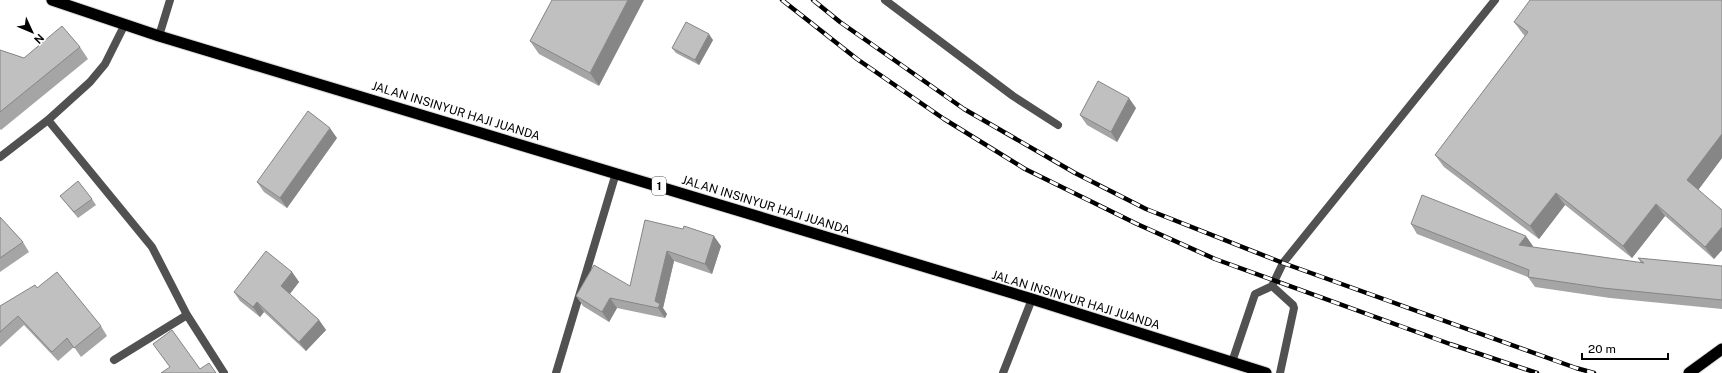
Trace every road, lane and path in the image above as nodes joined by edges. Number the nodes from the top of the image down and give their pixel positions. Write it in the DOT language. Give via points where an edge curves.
graph roads {
  1 [pos="52,0"];
  2 [pos="170,0"];
  3 [pos="885,0"];
  4 [pos="1495,0"];
  5 [pos="124,24"];
  6 [pos="159,36"];
  7 [pos="48,120"];
  8 [pos="1058,125"];
  9 [pos="0,157"];
  10 [pos="616,173"];
  11 [pos="1272,286"];
  12 [pos="1032,299"];
  13 [pos="187,315"];
  14 [pos="1722,349"];
  15 [pos="114,360"];
  16 [pos="1232,362"];
  17 [pos="224,373"];
  18 [pos="556,373"];
  19 [pos="1002,373"];
  20 [pos="1266,373"];
  21 [pos="1280,373"];
  22 [pos="1689,373"];
  1 -- 5 [label="highway, JALAN INSINYUR HAJI JUANDA / 1"];
  2 -- 6 [label="street"];
  3 -- 8 [label="street" via="1013,96"];
  4 -- 11 [label="street" via="1283,263"];
  5 -- 6 [label="highway, JALAN INSINYUR HAJI JUANDA / 1"];
  5 -- 7 [label="street" via="105,64 90,82"];
  6 -- 10 [label="highway, JALAN INSINYUR HAJI JUANDA / 1"];
  7 -- 9 [label="street"];
  7 -- 13 [label="street" via="152,247"];
  10 -- 12 [label="highway, JALAN INSINYUR HAJI JUANDA / 1"];
  10 -- 18 [label="street"];
  11 -- 16 [label="street" via="1256,294"];
  11 -- 21 [label="street" via="1294,308"];
  12 -- 16 [label="highway, JALAN INSINYUR HAJI JUANDA / 1"];
  12 -- 19 [label="street"];
  13 -- 15 [label="street"];
  13 -- 17 [label="street"];
  14 -- 22 [label="highway"];
  16 -- 20 [label="highway, JALAN INSINYUR HAJI JUANDA / 1"];
}
